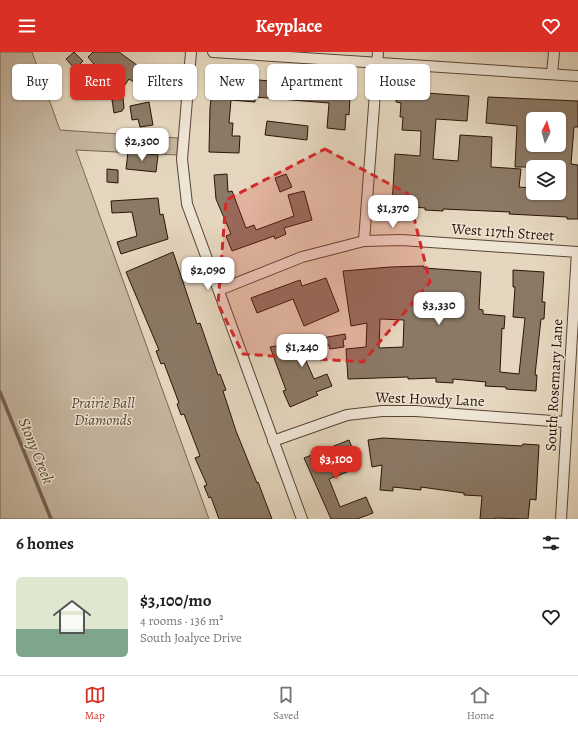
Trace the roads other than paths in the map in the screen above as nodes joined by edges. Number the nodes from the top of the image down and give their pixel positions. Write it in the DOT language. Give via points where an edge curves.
graph roads {
  1 [pos="191,52"];
  2 [pos="213,52"];
  3 [pos="378,52"];
  4 [pos="554,52"];
  5 [pos="376,63"];
  6 [pos="552,74"];
  7 [pos="578,76"];
  8 [pos="364,241"];
  9 [pos="577,252"];
  10 [pos="219,290"];
  11 [pos="566,422"];
  12 [pos="273,441"];
  13 [pos="302,519"];
  14 [pos="561,519"];
  1 -- 10 [label="street" via="182,159 187,204"];
  2 -- 5 [label="street"];
  3 -- 5 [label="street"];
  4 -- 6 [label="street"];
  5 -- 6 [label="street"];
  5 -- 8 [label="street"];
  6 -- 7 [label="street"];
  8 -- 9 [label="street, West 117th Street" via="401,240"];
  8 -- 10 [label="street, West 117th Street" via="302,256"];
  9 -- 11 [label="street, South Rosemary Lane"];
  10 -- 12 [label="street"];
  11 -- 12 [label="street, West Howdy Lane" via="416,411 382,411 347,415"];
  11 -- 14 [label="street, South Rosemary Lane"];
  12 -- 13 [label="street"];
}
